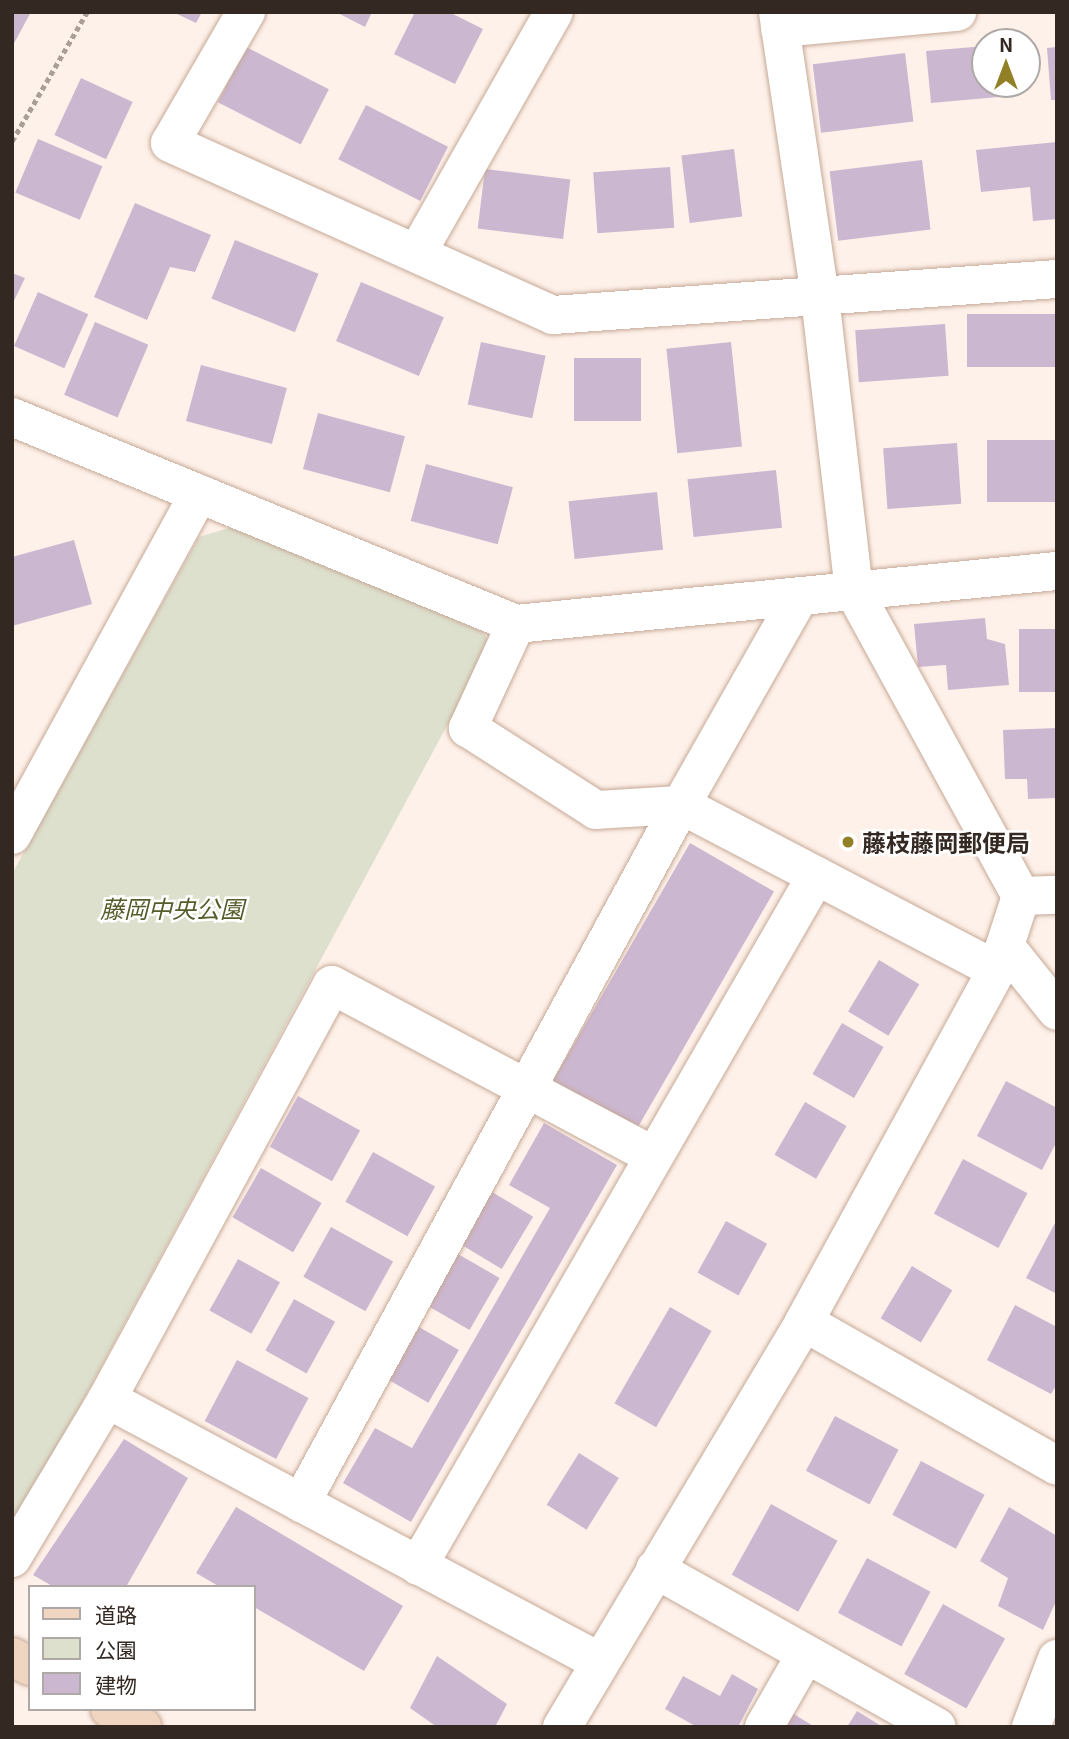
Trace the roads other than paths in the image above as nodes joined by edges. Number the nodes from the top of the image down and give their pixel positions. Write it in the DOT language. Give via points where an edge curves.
graph roads {
  1 [pos="246,12"];
  2 [pos="554,12"];
  3 [pos="957,12"];
  4 [pos="779,20"];
  5 [pos="417,253"];
  6 [pos="1057,279"];
  7 [pos="820,298"];
  8 [pos="12,417"];
  9 [pos="199,494"];
  10 [pos="1057,572"];
  11 [pos="854,591"];
  12 [pos="798,599"];
  13 [pos="516,624"];
  14 [pos="681,805"];
  15 [pos="12,835"];
  16 [pos="816,876"];
  17 [pos="1039,895"];
  18 [pos="1001,958"];
  19 [pos="1057,1012"];
  20 [pos="526,1084"];
  21 [pos="653,1156"];
  22 [pos="804,1322"];
  23 [pos="107,1399"];
  24 [pos="1057,1466"];
  25 [pos="300,1503"];
  26 [pos="12,1558"];
  27 [pos="418,1566"];
  28 [pos="654,1569"];
  29 [pos="806,1654"];
  30 [pos="12,1657"];
  31 [pos="1057,1659"];
  32 [pos="600,1662"];
  33 [pos="28,1665"];
  34 [pos="562,1727"];
  35 [pos="764,1727"];
  36 [pos="937,1727"];
  37 [pos="1031,1727"];
  1 -- 5 [label="street" via="170,143"];
  2 -- 5 [label="street"];
  3 -- 4 [label="street"];
  4 -- 7 [label="street"];
  5 -- 7 [label="street" via="553,315"];
  6 -- 7 [label="street"];
  7 -- 11 [label="street"];
  8 -- 9 [label="street"];
  9 -- 13 [label="street"];
  9 -- 15 [label="street"];
  10 -- 11 [label="street"];
  11 -- 12 [label="street"];
  11 -- 17 [label="street"];
  12 -- 13 [label="street"];
  12 -- 14 [label="street"];
  13 -- 14 [label="street" via="468,728 596,810"];
  14 -- 16 [label="street"];
  14 -- 20 [label="street"];
  16 -- 18 [label="street"];
  16 -- 21 [label="street"];
  17 -- 18 [label="street"];
  18 -- 19 [label="street"];
  18 -- 22 [label="street"];
  20 -- 21 [label="street"];
  20 -- 23 [label="street" via="332,985"];
  20 -- 25 [label="street"];
  21 -- 27 [label="street"];
  22 -- 24 [label="street"];
  22 -- 28 [label="street"];
  23 -- 25 [label="street"];
  23 -- 26 [label="street"];
  25 -- 27 [label="street"];
  27 -- 32 [label="street"];
  28 -- 29 [label="street"];
  28 -- 32 [label="street"];
  29 -- 35 [label="street"];
  29 -- 36 [label="street"];
  30 -- 33 [label="street"];
  31 -- 37 [label="street"];
  32 -- 34 [label="street"];
}
